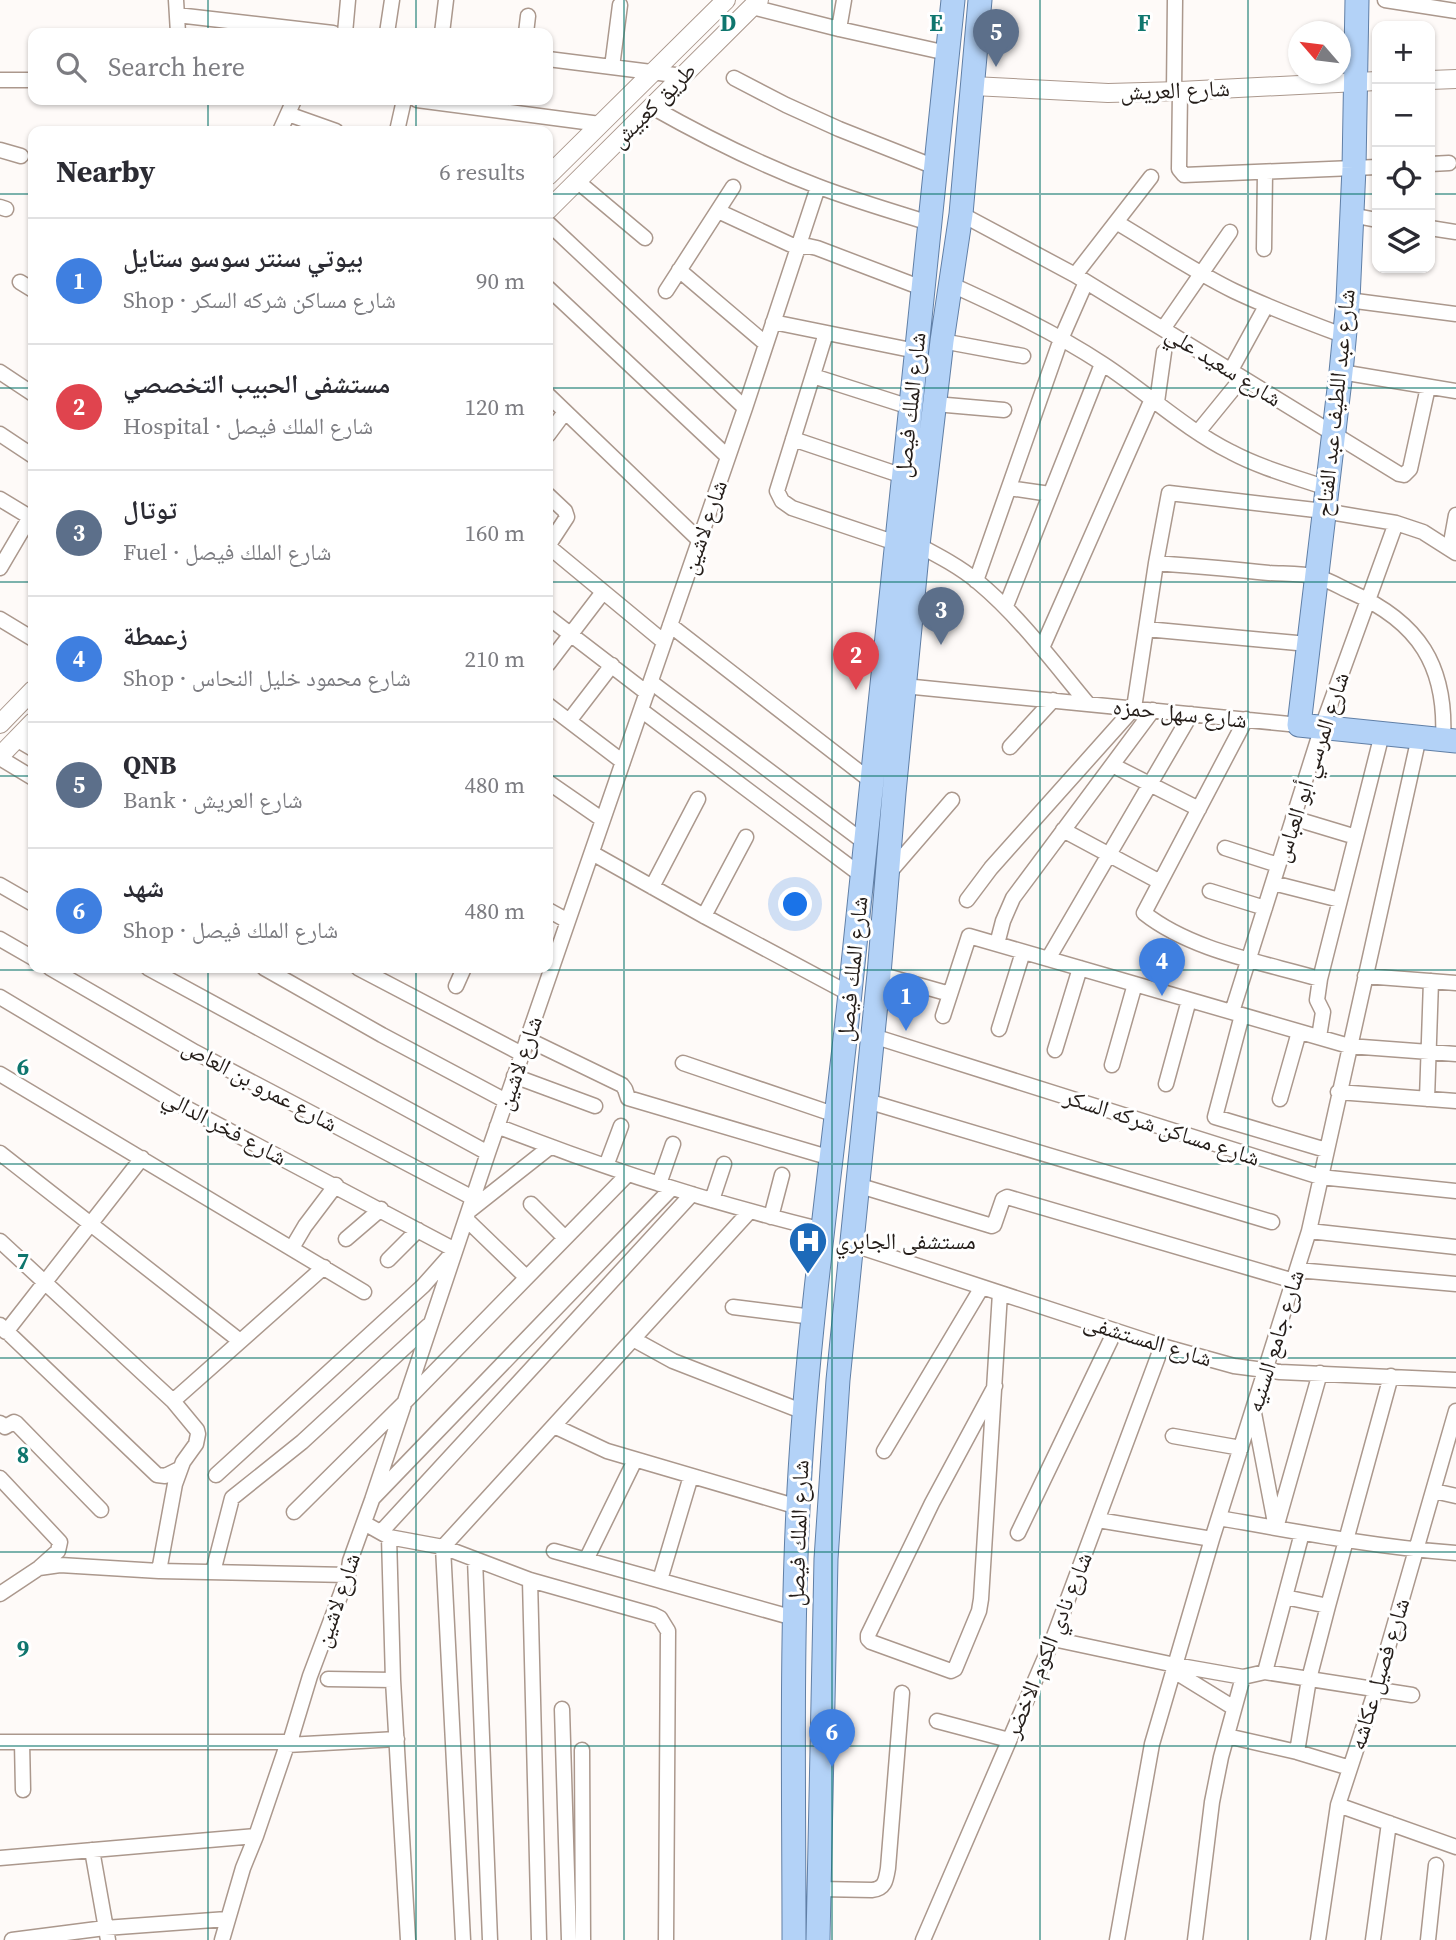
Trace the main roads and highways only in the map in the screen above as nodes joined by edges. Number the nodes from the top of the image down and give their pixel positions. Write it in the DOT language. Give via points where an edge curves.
graph roads {
  1 [pos="953,0"];
  2 [pos="980,0"];
  3 [pos="1357,0"];
  4 [pos="1367,81"];
  5 [pos="907,544"];
  6 [pos="1310,726"];
  7 [pos="876,730"];
  8 [pos="900,733"];
  9 [pos="1449,741"];
  10 [pos="812,1329"];
  11 [pos="842,1343"];
  12 [pos="794,1940"];
  13 [pos="818,1940"];
  1 -- 5 [label="main road, شارع الملك فيصل" via="903,476"];
  2 -- 5 [label="main road, شارع الملك فيصل" via="961,214 935,404"];
  3 -- 4 [label="main road, شارع عبد اللطيف عبد الفتاح"];
  4 -- 6 [label="main road, شارع عبد اللطيف عبد الفتاح" via="1354,168 1345,336 1308,645"];
  5 -- 7 [label="main road, شارع الملك فيصل"];
  5 -- 8 [label="main road, شارع الملك فيصل"];
  6 -- 9 [label="main road, شارع سهل حمزه"];
  7 -- 8 [label="main road"];
  7 -- 10 [label="main road, شارع الملك فيصل"];
  8 -- 11 [label="main road, شارع الملك فيصل"];
  10 -- 11 [label="main road"];
  10 -- 12 [label="main road, شارع الملك فيصل" via="794,1618"];
  11 -- 13 [label="main road, شارع الملك فيصل" via="827,1532"];
}
